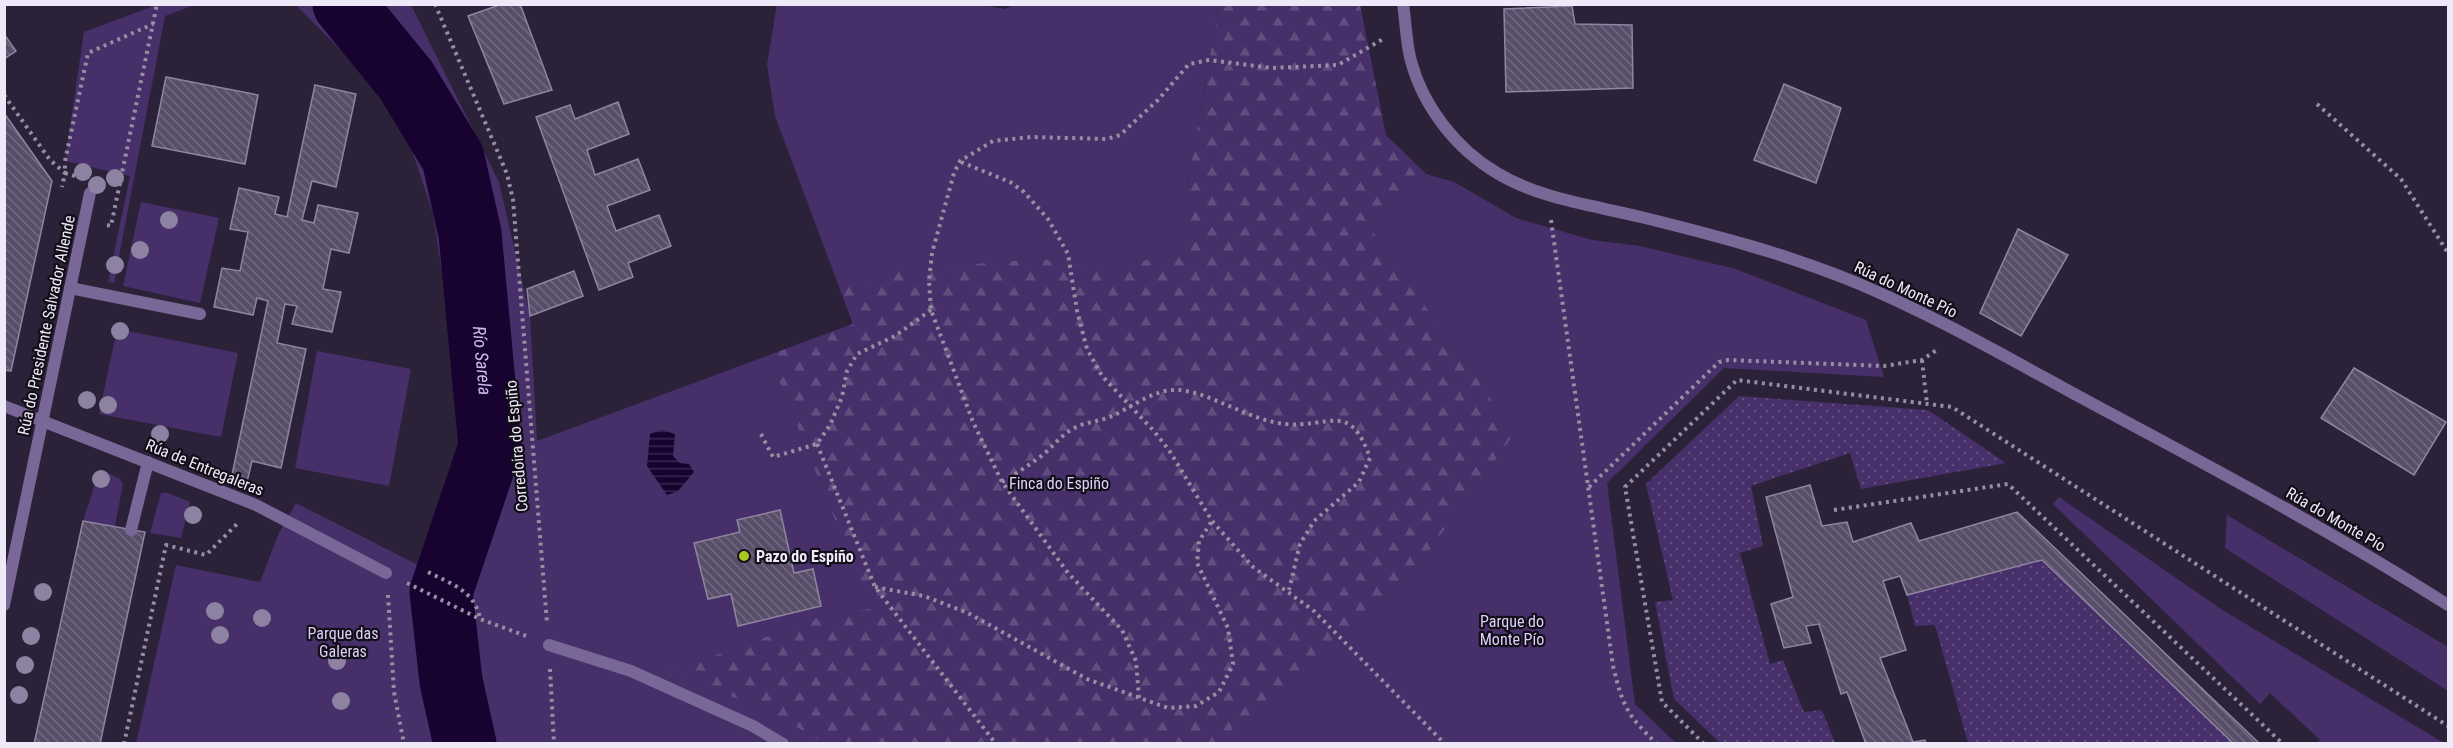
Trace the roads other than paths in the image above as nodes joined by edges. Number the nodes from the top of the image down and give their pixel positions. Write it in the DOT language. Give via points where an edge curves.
graph roads {
  1 [pos="1403,4"];
  2 [pos="90,193"];
  3 [pos="70,288"];
  4 [pos="200,314"];
  5 [pos="4,406"];
  6 [pos="43,420"];
  7 [pos="148,462"];
  8 [pos="131,530"];
  9 [pos="386,573"];
  10 [pos="4,605"];
  11 [pos="2448,605"];
  12 [pos="549,645"];
  13 [pos="783,744"];
  1 -- 11 [label="street, Rúa do Monte Pío" via="1410,59 1431,108 1472,156 1497,173 1550,196 1730,238 1857,283 1955,331 2268,499"];
  2 -- 3 [label="street, Rúa do Presidente Salvador Allende"];
  3 -- 4 [label="street"];
  3 -- 6 [label="street, Rúa do Presidente Salvador Allende"];
  5 -- 6 [label="street, Rúa de Entregaleras"];
  6 -- 7 [label="street, Rúa de Entregaleras"];
  6 -- 10 [label="street, Rúa do Presidente Salvador Allende"];
  7 -- 8 [label="street"];
  7 -- 9 [label="street, Rúa de Entregaleras" via="256,505"];
  12 -- 13 [label="street" via="631,671 753,726"];
}
